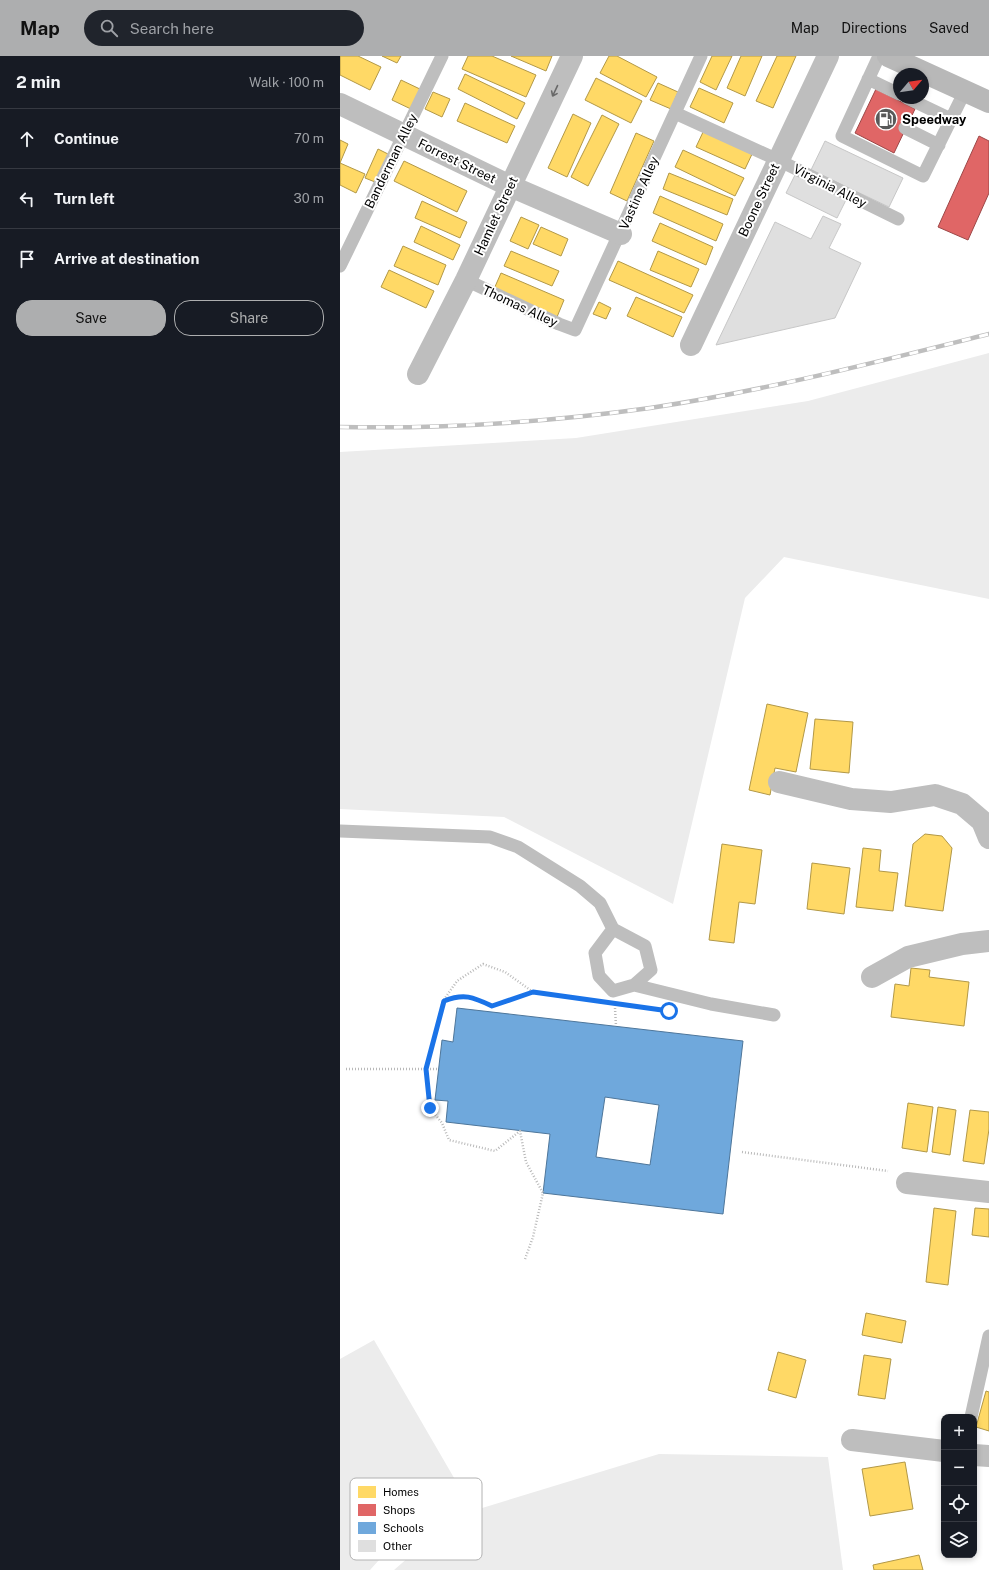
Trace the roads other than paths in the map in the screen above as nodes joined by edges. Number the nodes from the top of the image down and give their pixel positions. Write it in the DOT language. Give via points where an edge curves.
graph roads {
  1 [pos="442,56"];
  2 [pos="572,56"];
  3 [pos="701,56"];
  4 [pos="828,56"];
  5 [pos="879,56"];
  6 [pos="888,56"];
  7 [pos="868,79"];
  8 [pos="893,91"];
  9 [pos="965,91"];
  10 [pos="989,102"];
  11 [pos="340,104"];
  12 [pos="920,104"];
  13 [pos="674,113"];
  14 [pos="951,119"];
  15 [pos="905,128"];
  16 [pos="404,136"];
  17 [pos="939,145"];
  18 [pos="778,160"];
  19 [pos="510,186"];
  20 [pos="898,219"];
  21 [pos="621,234"];
  22 [pos="340,266"];
  23 [pos="466,280"];
  24 [pos="575,330"];
  25 [pos="691,345"];
  26 [pos="418,374"];
  27 [pos="779,782"];
  28 [pos="340,831"];
  29 [pos="989,838"];
  30 [pos="613,929"];
  31 [pos="989,941"];
  32 [pos="872,977"];
  33 [pos="634,985"];
  34 [pos="774,1015"];
  35 [pos="907,1183"];
  36 [pos="989,1192"];
  37 [pos="989,1336"];
  38 [pos="972,1414"];
  39 [pos="852,1440"];
  40 [pos="941,1451"];
  41 [pos="977,1455"];
  42 [pos="989,1456"];
  1 -- 16 [label="lane, Banderman Alley"];
  2 -- 19 [label="street, Hamlet Street, one-way"];
  3 -- 13 [label="lane, Vastine Alley"];
  4 -- 18 [label="street, Boone Street"];
  5 -- 7 [label="lane"];
  6 -- 9 [label="main road"];
  7 -- 8 [label="lane"];
  7 -- 17 [label="lane" via="861,108 842,136 923,176"];
  9 -- 10 [label="main road"];
  9 -- 14 [label="lane"];
  11 -- 16 [label="street, Forrest Street"];
  12 -- 14 [label="lane"];
  13 -- 18 [label="lane, Virginia Alley"];
  13 -- 21 [label="lane, Vastine Alley"];
  14 -- 17 [label="lane"];
  15 -- 17 [label="lane"];
  16 -- 19 [label="street, Forrest Street"];
  16 -- 22 [label="lane, Banderman Alley"];
  18 -- 20 [label="lane, Virginia Alley"];
  18 -- 25 [label="street, Boone Street"];
  19 -- 21 [label="street, Forrest Street"];
  19 -- 23 [label="street, Hamlet Street"];
  21 -- 24 [label="lane, Vastine Alley"];
  23 -- 24 [label="lane, Thomas Alley"];
  23 -- 26 [label="street, Hamlet Street"];
  27 -- 29 [label="street" via="851,799 891,802 936,795 962,804 982,821"];
  28 -- 30 [label="lane" via="490,837 518,847 568,878 600,903"];
  30 -- 33 [label="lane" via="645,946 651,970"];
  30 -- 33 [label="lane" via="595,953 599,976 613,992"];
  31 -- 32 [label="street" via="962,944 908,957"];
  33 -- 34 [label="lane"];
  35 -- 36 [label="street"];
  37 -- 38 [label="lane"];
  39 -- 40 [label="street"];
  41 -- 42 [label="street"];
}
